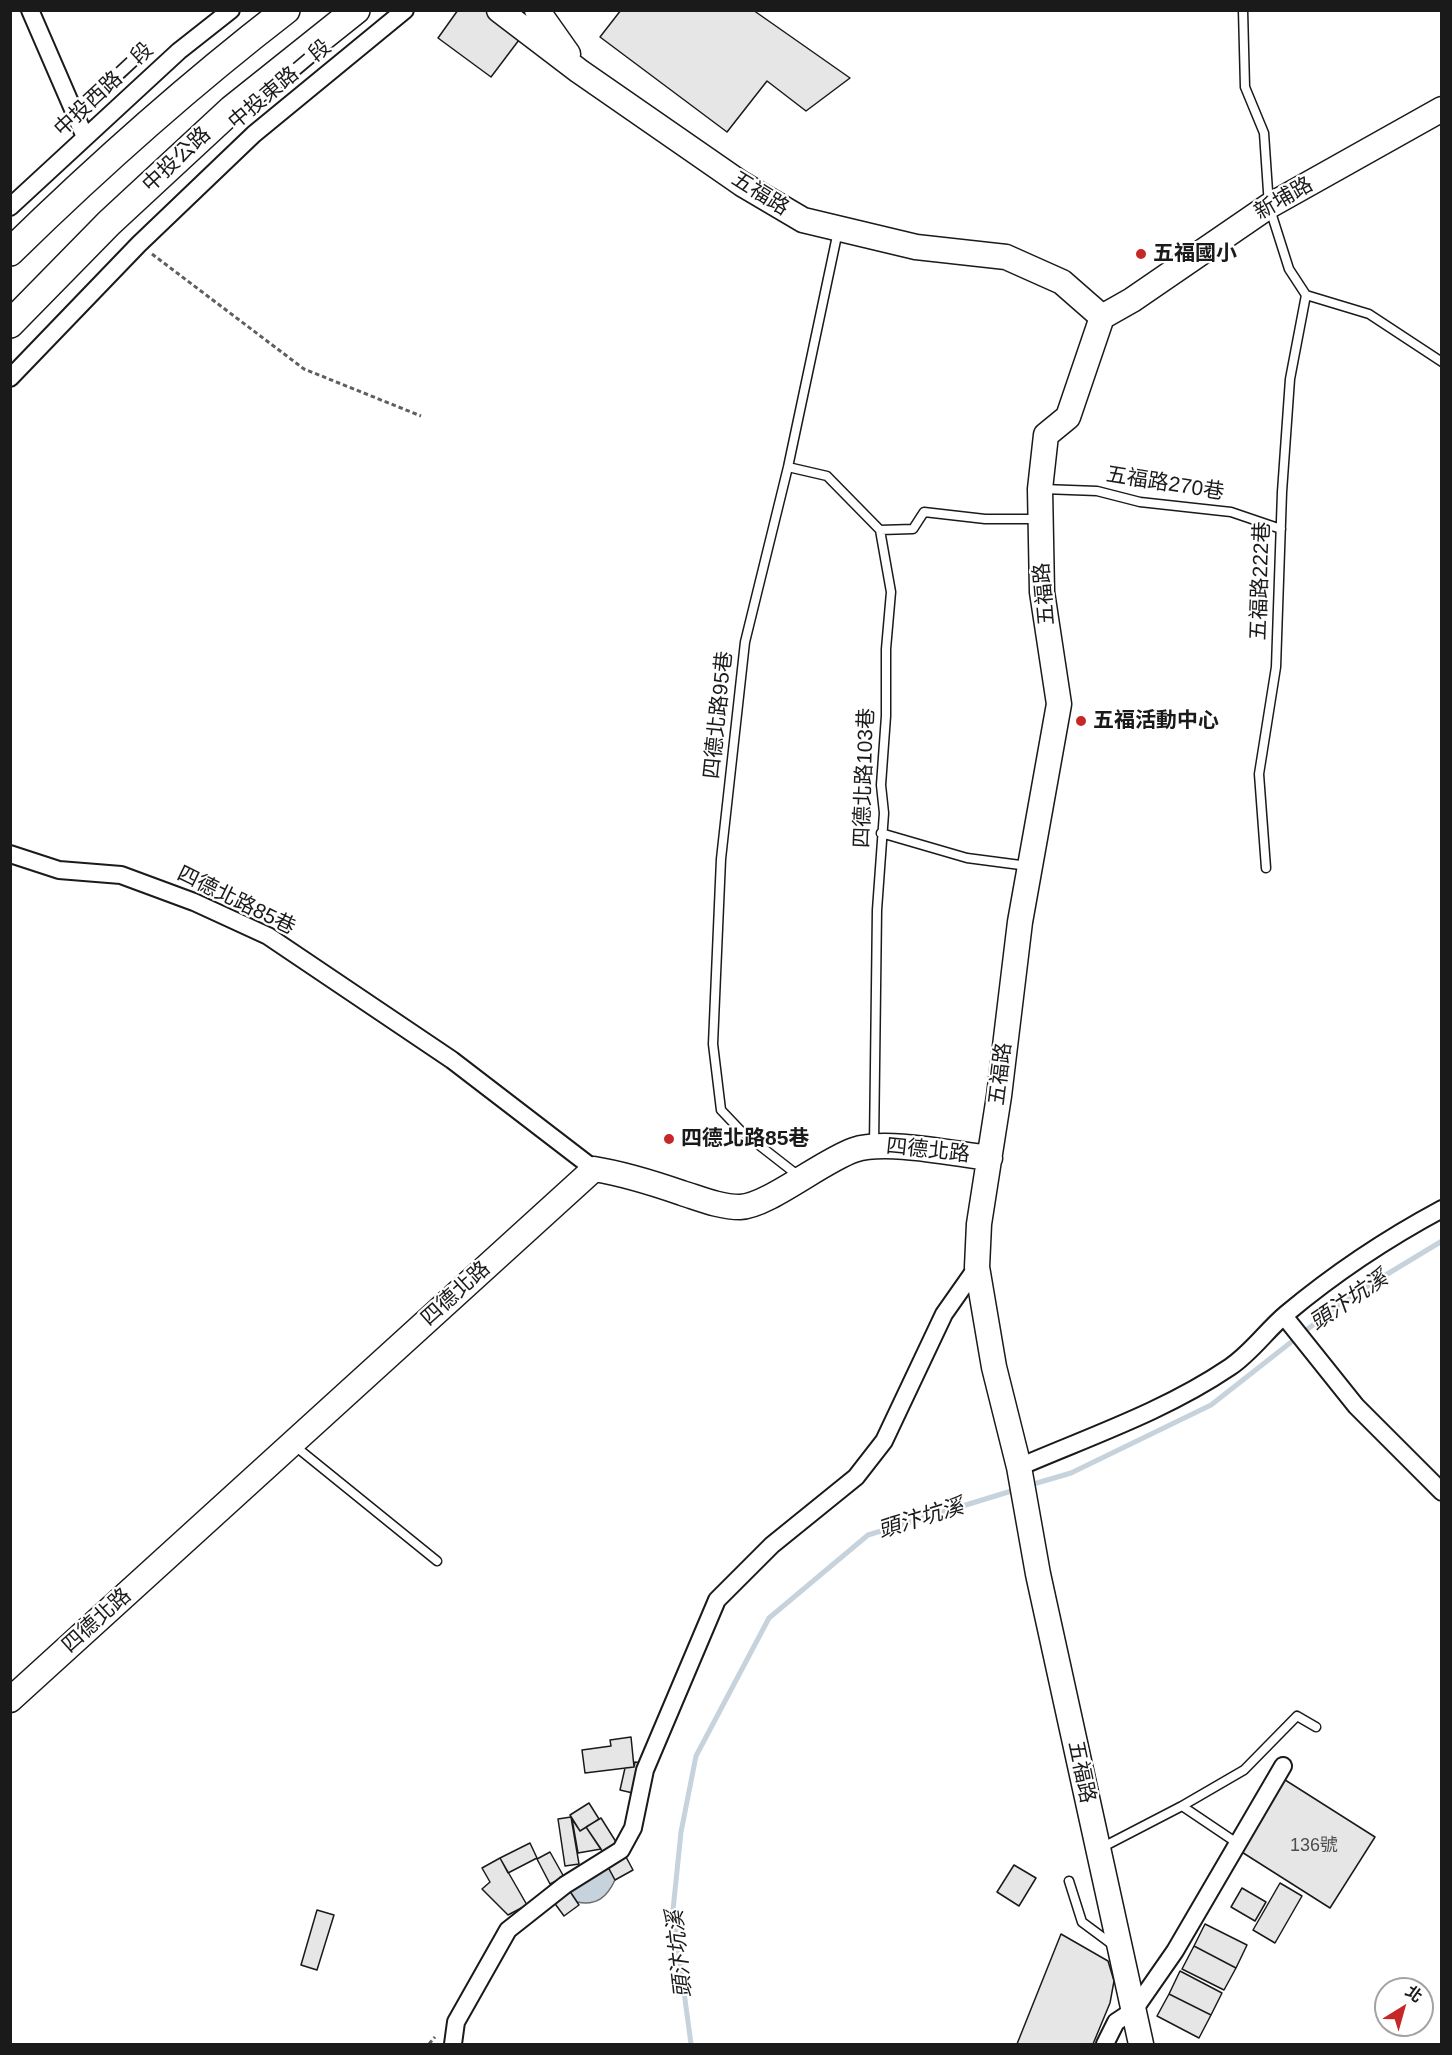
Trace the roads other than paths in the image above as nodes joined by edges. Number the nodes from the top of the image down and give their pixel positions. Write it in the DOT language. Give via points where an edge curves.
graph roads {
  1 [pos="30,10"];
  2 [pos="231,10"];
  3 [pos="286,10"];
  4 [pos="356,10"];
  5 [pos="405,10"];
  6 [pos="499,10"];
  7 [pos="537,10"];
  8 [pos="1243,10"];
  9 [pos="579,71"];
  10 [pos="1442,109"];
  11 [pos="86,137"];
  12 [pos="1269,206"];
  13 [pos="10,207"];
  14 [pos="839,228"];
  15 [pos="10,252"];
  16 [pos="1305,295"];
  17 [pos="1102,317"];
  18 [pos="10,324"];
  19 [pos="1442,362"];
  20 [pos="10,378"];
  21 [pos="788,467"];
  22 [pos="1040,489"];
  23 [pos="1040,519"];
  24 [pos="1281,529"];
  25 [pos="880,530"];
  26 [pos="880,833"];
  27 [pos="10,855"];
  28 [pos="1028,866"];
  29 [pos="1266,868"];
  30 [pos="874,1145"];
  31 [pos="990,1158"];
  32 [pos="594,1169"];
  33 [pos="800,1177"];
  34 [pos="1442,1209"];
  35 [pos="977,1268"];
  36 [pos="1284,1316"];
  37 [pos="292,1443"];
  38 [pos="1019,1467"];
  39 [pos="1442,1492"];
  40 [pos="437,1561"];
  41 [pos="10,1700"];
  42 [pos="1316,1727"];
  43 [pos="1284,1766"];
  44 [pos="1182,1806"];
  45 [pos="1238,1843"];
  46 [pos="1098,1850"];
  47 [pos="1069,1881"];
  48 [pos="1120,1951"];
  49 [pos="1134,2010"];
  50 [pos="453,2044"];
  51 [pos="1105,2044"];
  52 [pos="1141,2044"];
  1 -- 11 [label="street"];
  2 -- 11 [label="street, 中投西路二段" via="179,51"];
  3 -- 15 [label="main road" via="203,74 76,187"];
  4 -- 18 [label="main road, 中投公路" via="232,109"];
  5 -- 20 [label="street, 中投東路二段" via="254,134 139,244"];
  6 -- 9 [label="street, 五福路"];
  7 -- 9 [label="street, 五福路"];
  8 -- 12 [label="lane" via="1245,87 1264,133"];
  9 -- 14 [label="street, 五福路" via="742,184 803,220"];
  10 -- 12 [label="street, 新埔路"];
  11 -- 13 [label="street, 中投西路二段"];
  12 -- 16 [label="lane" via="1289,269"];
  12 -- 17 [label="street, 新埔路"];
  14 -- 17 [label="street, 五福路" via="916,247 1006,257 1062,282"];
  14 -- 21 [label="lane, 四德北路95巷"];
  16 -- 19 [label="lane" via="1370,314"];
  16 -- 24 [label="lane, 五福路222巷" via="1290,379"];
  17 -- 22 [label="street, 五福路" via="1068,417 1046,435"];
  21 -- 25 [label="lane" via="826,476"];
  21 -- 33 [label="lane, 四德北路95巷" via="745,642 721,860 713,1044 722,1110 741,1131"];
  22 -- 23 [label="street, 五福路"];
  22 -- 24 [label="lane, 五福路270巷" via="1097,491 1140,502 1231,512"];
  23 -- 25 [label="lane" via="985,519 924,512 913,529"];
  23 -- 28 [label="street, 五福路" via="1042,591 1059,704"];
  24 -- 29 [label="lane, 五福路222巷" via="1276,667 1259,774"];
  25 -- 26 [label="lane, 四德北路103巷" via="891,592 881,785 884,813"];
  26 -- 28 [label="lane" via="967,858"];
  26 -- 30 [label="lane, 四德北路103巷"];
  27 -- 32 [label="street, 四德北路85巷" via="59,870 121,875 194,902 268,936 452,1060"];
  28 -- 31 [label="street, 五福路"];
  30 -- 31 [label="street, 四德北路"];
  30 -- 33 [label="street, 四德北路"];
  31 -- 35 [label="street, 五福路" via="979,1224"];
  32 -- 33 [label="street, 四德北路" via="623,1174 724,1206 763,1201"];
  32 -- 37 [label="street, 四德北路"];
  34 -- 36 [label="street" via="1339,1270"];
  35 -- 38 [label="street, 五福路" via="994,1367"];
  35 -- 50 [label="street" via="944,1314 884,1441 856,1477 772,1545 717,1600 645,1770 633,1828 621,1850 565,1885 508,1930 456,2022"];
  36 -- 38 [label="street" via="1232,1366 1165,1406"];
  36 -- 39 [label="street" via="1356,1406"];
  37 -- 40 [label="lane"];
  37 -- 41 [label="street, 四德北路"];
  38 -- 46 [label="street, 五福路"];
  42 -- 44 [label="lane" via="1297,1716 1244,1770"];
  43 -- 45 [label="street"];
  44 -- 45 [label="lane"];
  44 -- 46 [label="lane"];
  45 -- 49 [label="street" via="1175,1951"];
  46 -- 48 [label="street, 五福路"];
  47 -- 48 [label="lane" via="1082,1922"];
  48 -- 49 [label="street, 五福路"];
  49 -- 51 [label="street" via="1116,2022"];
  49 -- 52 [label="street, 五福路"];
}
